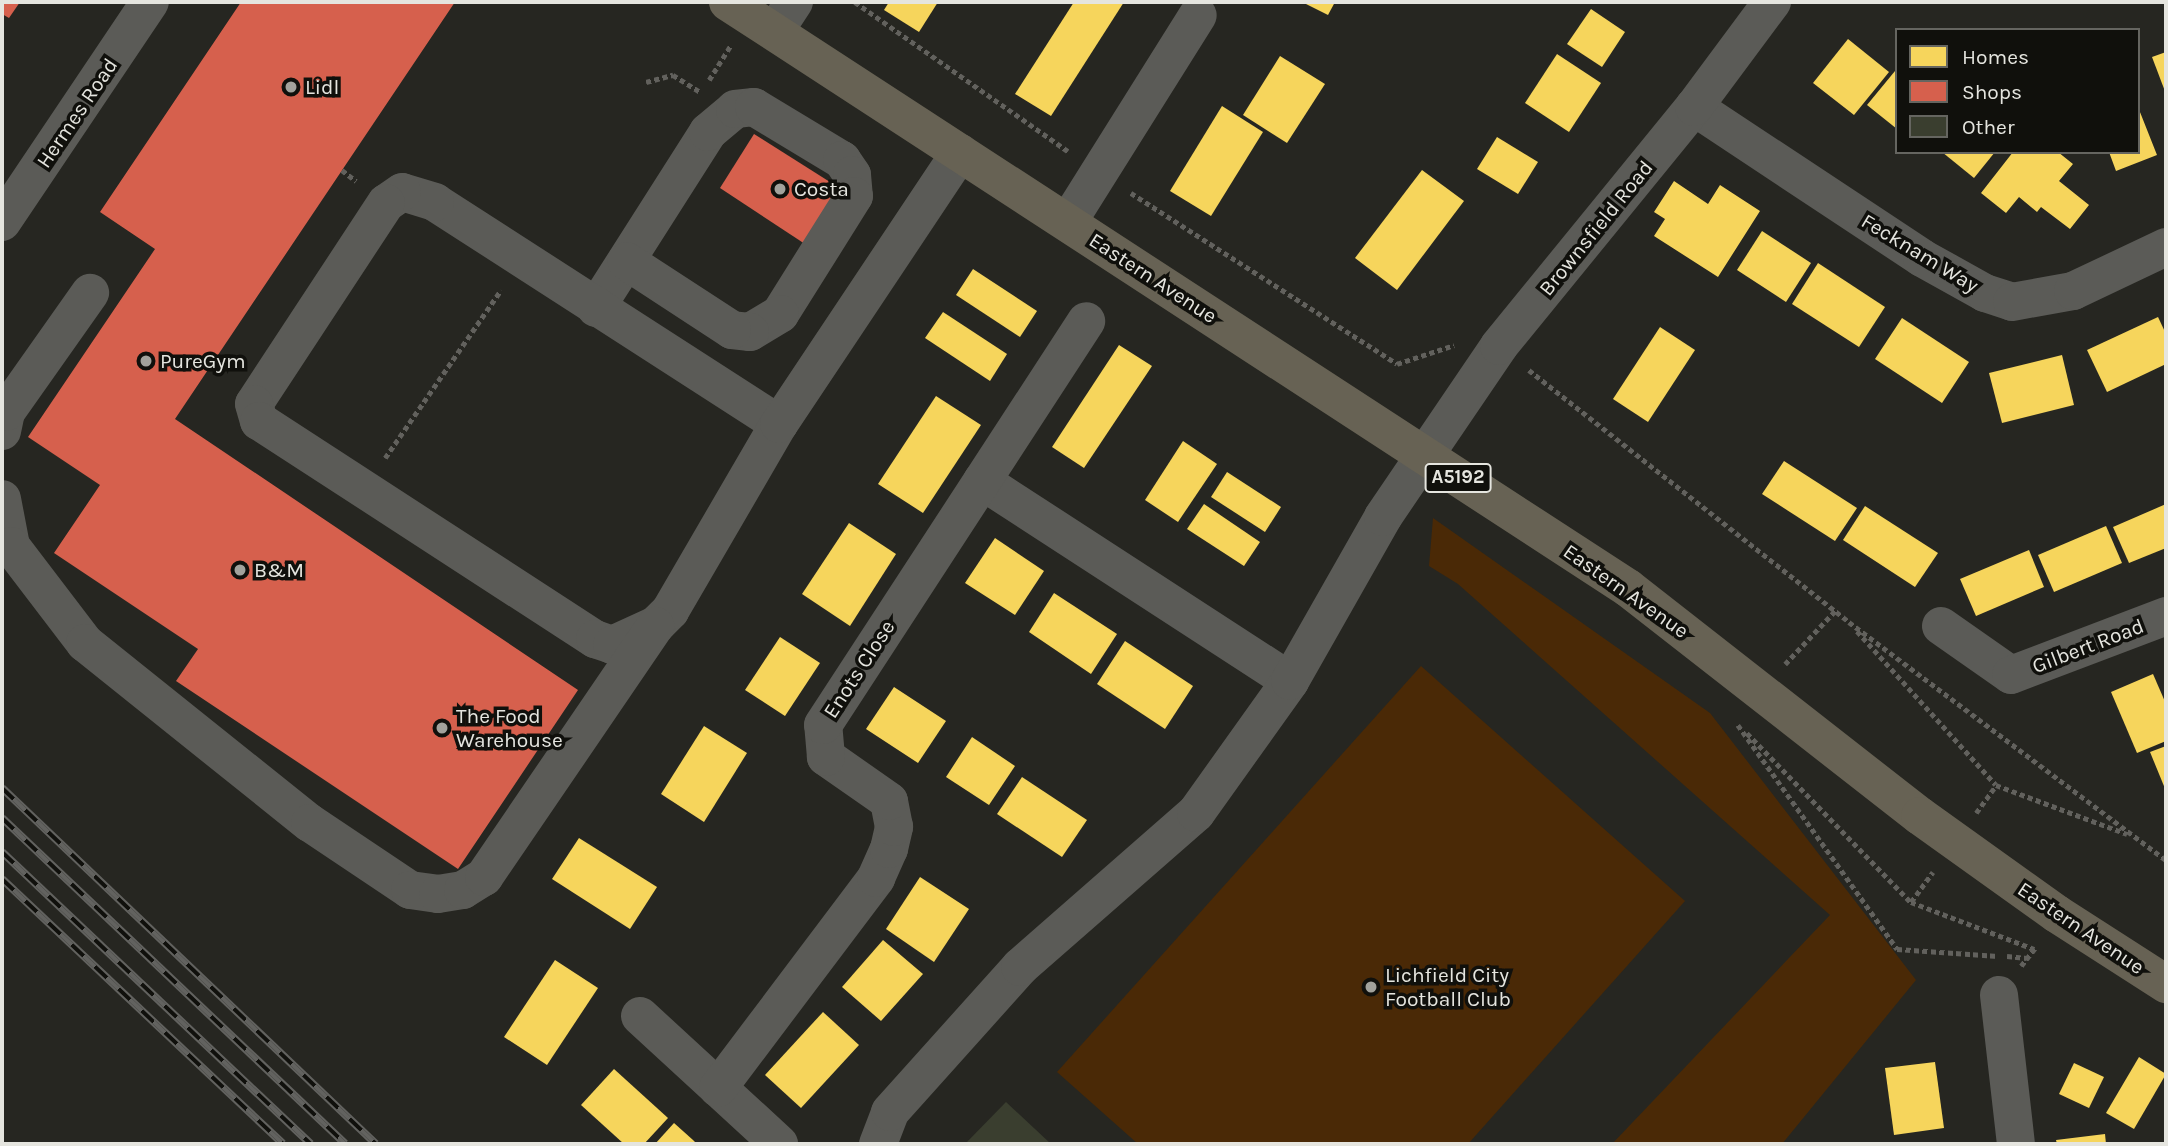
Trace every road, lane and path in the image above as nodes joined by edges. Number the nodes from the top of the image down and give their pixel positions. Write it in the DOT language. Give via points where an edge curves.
graph roads {
  1 [pos="149,2"];
  2 [pos="728,2"];
  3 [pos="855,2"];
  4 [pos="1772,2"];
  5 [pos="1198,15"];
  6 [pos="784,17"];
  7 [pos="646,82"];
  8 [pos="701,93"];
  9 [pos="1694,107"];
  10 [pos="960,153"];
  11 [pos="342,170"];
  12 [pos="1098,172"];
  13 [pos="386,203"];
  14 [pos="2,222"];
  15 [pos="1068,222"];
  16 [pos="2166,247"];
  17 [pos="626,261"];
  18 [pos="508,279"];
  19 [pos="90,293"];
  20 [pos="596,308"];
  21 [pos="1086,321"];
  22 [pos="1499,346"];
  23 [pos="779,424"];
  24 [pos="2,431"];
  25 [pos="1426,458"];
  26 [pos="982,481"];
  27 [pos="365,487"];
  28 [pos="2,499"];
  29 [pos="1835,611"];
  30 [pos="2166,617"];
  31 [pos="1849,622"];
  32 [pos="656,625"];
  33 [pos="1941,626"];
  34 [pos="1290,681"];
  35 [pos="1760,690"];
  36 [pos="1737,722"];
  37 [pos="1996,785"];
  38 [pos="1975,815"];
  39 [pos="2133,835"];
  40 [pos="2166,860"];
  41 [pos="1933,871"];
  42 [pos="1911,902"];
  43 [pos="2057,914"];
  44 [pos="2034,949"];
  45 [pos="2027,958"];
  46 [pos="2166,984"];
  47 [pos="1999,995"];
  48 [pos="640,1016"];
  49 [pos="718,1088"];
  50 [pos="779,1144"];
  51 [pos="878,1144"];
  52 [pos="2016,1144"];
  1 -- 14 [label="street, Hermes Road"];
  2 -- 6 [label="highway, Eastern Avenue / A5192"];
  3 -- 12 [label="path"];
  4 -- 9 [label="street, Brownsfield Road"];
  5 -- 12 [label="street, Eastern Avenue"];
  6 -- 10 [label="highway, Eastern Avenue / A5192"];
  7 -- 8 [label="path" via="673,75"];
  9 -- 16 [label="street, Fecknam Way" via="1922,258 1985,293 2012,302 2073,291"];
  9 -- 22 [label="street, Brownsfield Road"];
  10 -- 15 [label="highway, Eastern Avenue / A5192"];
  10 -- 23 [label="street"];
  11 -- 13 [label="path"];
  12 -- 15 [label="street, Eastern Avenue"];
  12 -- 22 [label="path" via="1396,364 1476,338"];
  13 -- 20 [label="street" via="402,192 435,202"];
  13 -- 27 [label="street" via="254,404 259,422"];
  15 -- 25 [label="highway, Eastern Avenue / A5192"];
  17 -- 17 [label="street" via="708,132 735,109 754,107 842,160 852,175 854,197 806,274 780,314 750,332 732,330"];
  17 -- 20 [label="street"];
  18 -- 27 [label="path"];
  19 -- 24 [label="street" via="6,412"];
  20 -- 23 [label="street"];
  21 -- 26 [label="street, Enots Close"];
  22 -- 25 [label="street, Brownsfield Road"];
  22 -- 29 [label="path"];
  23 -- 32 [label="street" via="670,611"];
  25 -- 34 [label="street, Brownsfield Road" via="1383,517"];
  25 -- 35 [label="highway, Eastern Avenue / A5192" via="1628,588"];
  26 -- 34 [label="street"];
  26 -- 49 [label="street, Enots Close" via="823,725 826,757 889,801 894,827 889,849 876,878"];
  27 -- 32 [label="street" via="595,639 612,645"];
  28 -- 32 [label="street" via="11,546 85,643 310,823 410,890 438,894 463,890 484,877"];
  29 -- 31 [label="path"];
  29 -- 35 [label="path"];
  30 -- 33 [label="street, Gilbert Road" via="2011,675"];
  31 -- 37 [label="path"];
  31 -- 39 [label="path"];
  34 -- 51 [label="street, Brownsfield Road" via="1196,813 1020,967 890,1112"];
  35 -- 36 [label="path"];
  35 -- 43 [label="highway, Eastern Avenue / A5192" via="1920,816"];
  36 -- 42 [label="path"];
  36 -- 45 [label="path" via="1897,949"];
  37 -- 38 [label="path"];
  37 -- 39 [label="path"];
  39 -- 40 [label="path"];
  41 -- 42 [label="path"];
  42 -- 44 [label="path"];
  43 -- 44 [label="path"];
  43 -- 46 [label="highway, Eastern Avenue / A5192"];
  44 -- 45 [label="path"];
  45 -- 47 [label="path"];
  47 -- 52 [label="street"];
  48 -- 49 [label="street"];
  49 -- 50 [label="street"];
}
